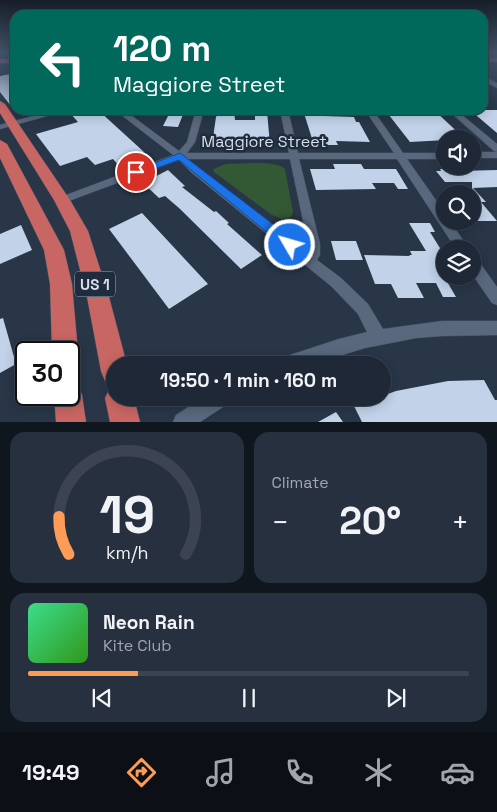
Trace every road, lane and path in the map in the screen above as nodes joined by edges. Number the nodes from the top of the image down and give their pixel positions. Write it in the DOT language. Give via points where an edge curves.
graph roads {
  1 [pos="0,104"];
  2 [pos="45,115"];
  3 [pos="126,115"];
  4 [pos="199,115"];
  5 [pos="285,115"];
  6 [pos="372,115"];
  7 [pos="458,115"];
  8 [pos="6,125"];
  9 [pos="0,144"];
  10 [pos="497,149"];
  11 [pos="481,155"];
  12 [pos="497,155"];
  13 [pos="180,156"];
  14 [pos="294,156"];
  15 [pos="400,156"];
  16 [pos="436,156"];
  17 [pos="62,200"];
  18 [pos="34,209"];
  19 [pos="457,240"];
  20 [pos="310,260"];
  21 [pos="481,276"];
  22 [pos="497,299"];
  23 [pos="497,328"];
  24 [pos="379,337"];
  25 [pos="64,341"];
  26 [pos="111,356"];
  27 [pos="313,356"];
  28 [pos="69,406"];
  29 [pos="122,406"];
  30 [pos="207,406"];
  31 [pos="71,422"];
  32 [pos="125,422"];
  33 [pos="183,422"];
  1 -- 8 [label="highway, US 1"];
  2 -- 8 [label="street"];
  3 -- 13 [label="street"];
  4 -- 13 [label="street" via="190,144"];
  5 -- 14 [label="street"];
  6 -- 15 [label="street"];
  7 -- 10 [label="street"];
  8 -- 17 [label="highway, US 1"];
  9 -- 18 [label="highway, US 1"];
  11 -- 12 [label="street"];
  13 -- 14 [label="street, Maggiore Street"];
  13 -- 17 [label="street, Maggiore Street"];
  13 -- 20 [label="street"];
  14 -- 15 [label="street, Maggiore Street"];
  14 -- 20 [label="street" via="314,244 314,255"];
  15 -- 16 [label="street, Maggiore Street"];
  15 -- 19 [label="street"];
  17 -- 18 [label="highway"];
  17 -- 26 [label="highway, US 1" via="79,231"];
  18 -- 25 [label="highway, US 1" via="48,236 58,270"];
  20 -- 24 [label="street" via="363,309"];
  21 -- 22 [label="street"];
  23 -- 24 [label="street" via="424,329"];
  24 -- 27 [label="street"];
  28 -- 31 [label="highway"];
  29 -- 32 [label="highway"];
  30 -- 33 [label="street"];
}
